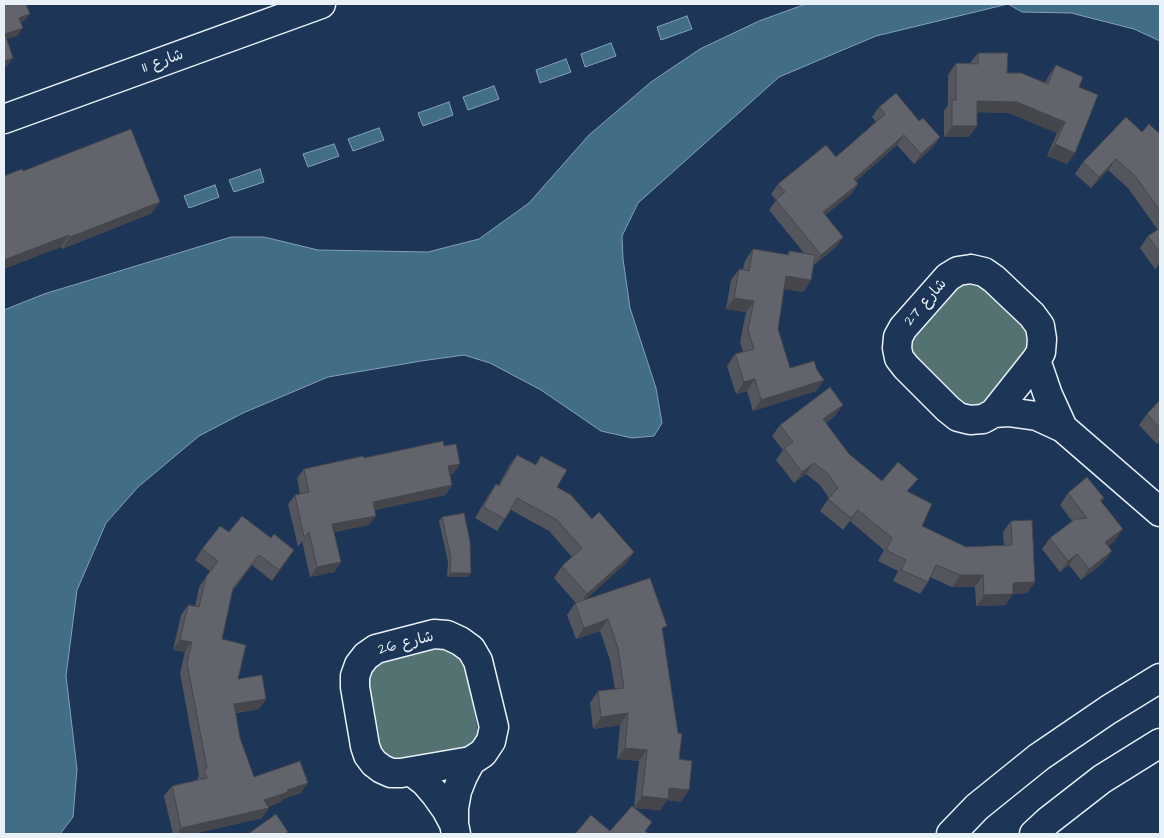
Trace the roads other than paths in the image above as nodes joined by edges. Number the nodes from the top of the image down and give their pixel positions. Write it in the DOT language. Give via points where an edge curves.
graph roads {
  1 [pos="321,4"];
  2 [pos="4,119"];
  3 [pos="1036,360"];
  4 [pos="994,413"];
  5 [pos="1063,428"];
  6 [pos="1160,512"];
  7 [pos="1160,678"];
  8 [pos="1160,743"];
  9 [pos="470,761"];
  10 [pos="412,772"];
  11 [pos="455,829"];
  12 [pos="951,834"];
  13 [pos="1034,834"];
  1 -- 2 [label="street, I1 شارع"];
  3 -- 4 [label="street, شارع 27"];
  3 -- 4 [label="street, شارع 27" via="1041,352 1040,326 984,272 958,271 904,328 898,337 899,358 948,409 958,417 970,420 983,419"];
  3 -- 5 [label="street, شارع 27"];
  4 -- 5 [label="street, شارع 27" via="1030,414"];
  5 -- 6 [label="street, شارع 27"];
  7 -- 12 [label="street" via="1039,757 977,807"];
  8 -- 13 [label="street" via="1102,779"];
  9 -- 10 [label="street, شارع 26"];
  9 -- 10 [label="street, شارع 26" via="483,753 491,741 494,727 478,661 460,640 434,634 376,649 366,656 355,676 368,755 382,769"];
  9 -- 11 [label="street, شارع 26" via="457,791"];
  10 -- 11 [label="street, شارع 26" via="436,795"];
}
